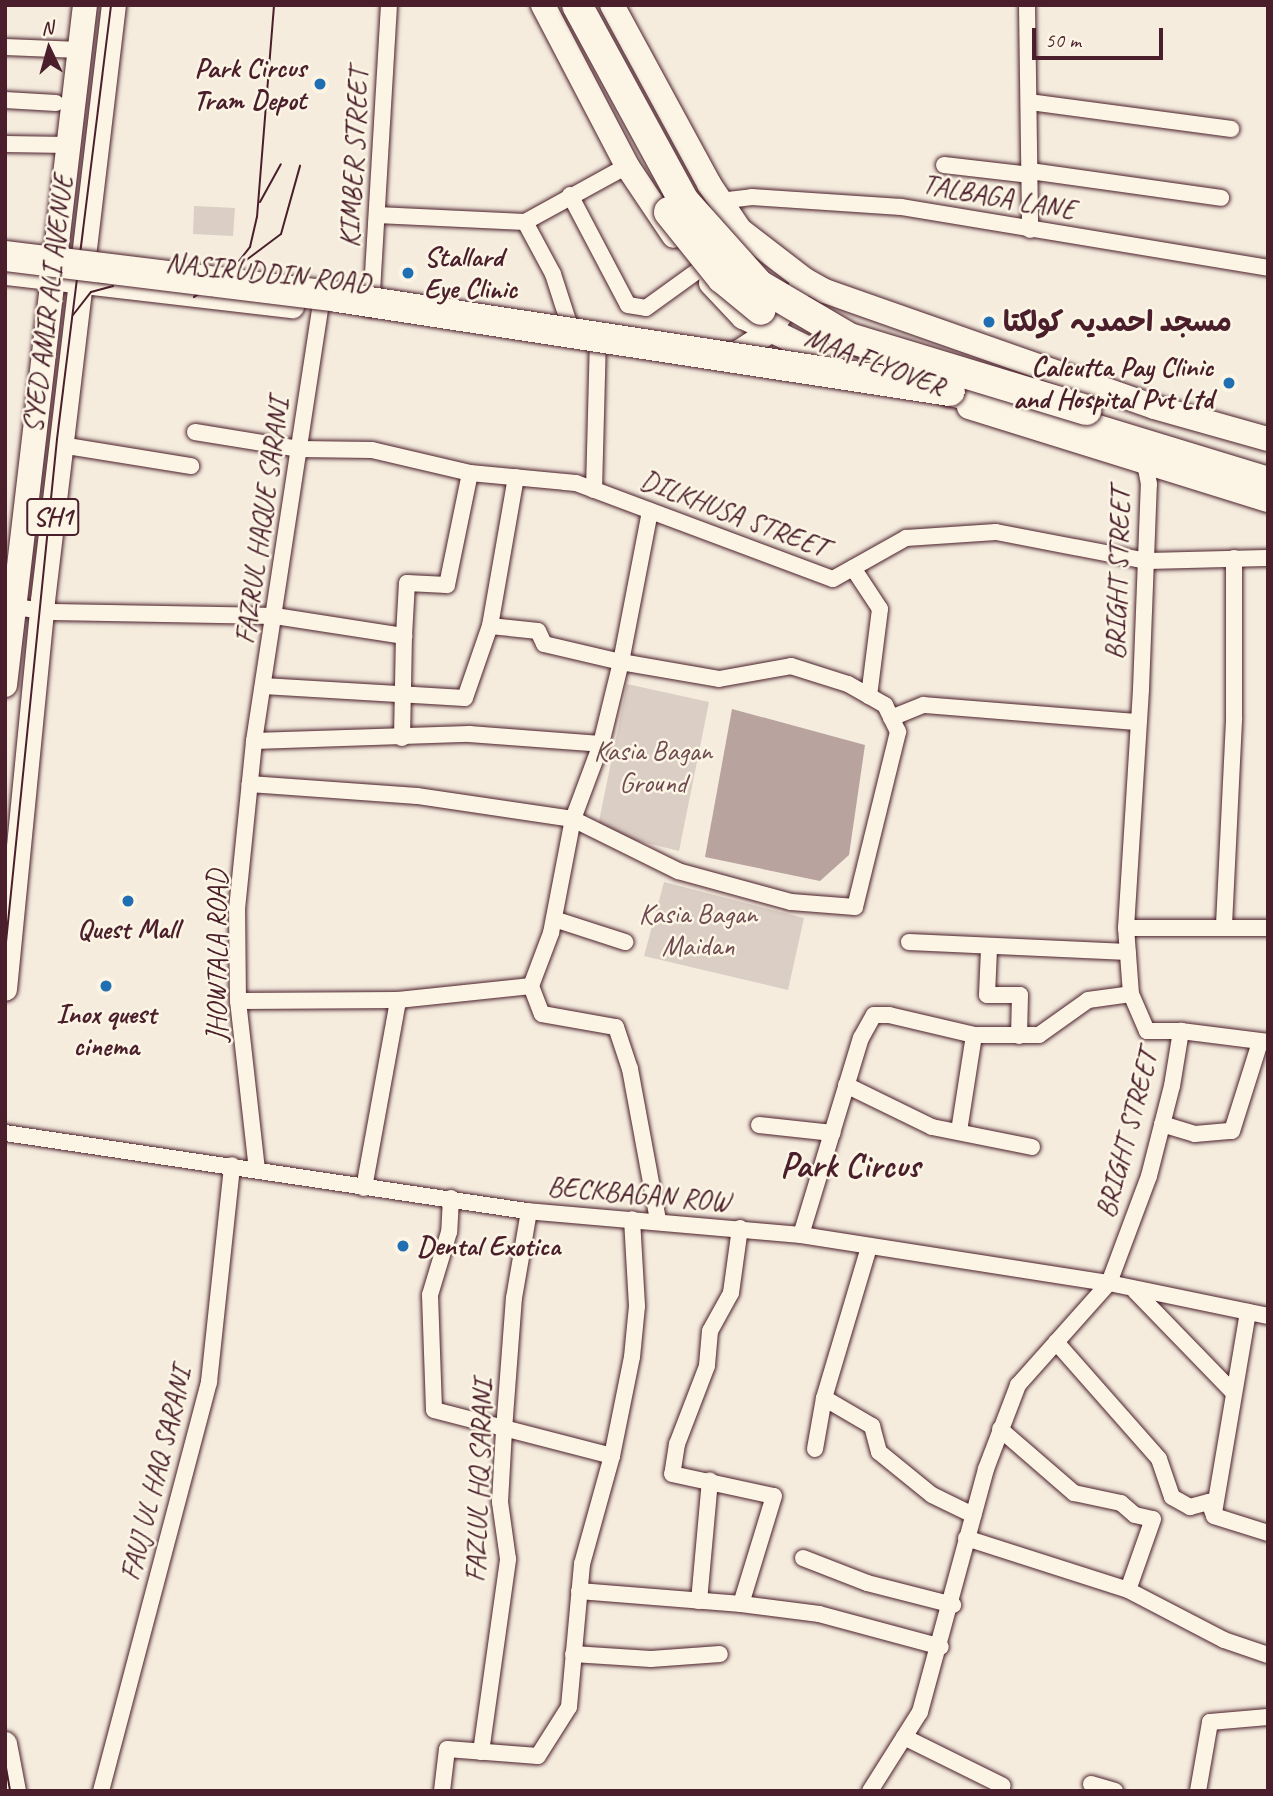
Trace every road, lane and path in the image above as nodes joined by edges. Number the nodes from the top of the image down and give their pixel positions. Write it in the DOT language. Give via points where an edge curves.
graph roads {
  1 [pos="85,5"];
  2 [pos="114,5"];
  3 [pos="389,5"];
  4 [pos="543,5"];
  5 [pos="558,5"];
  6 [pos="578,5"];
  7 [pos="596,5"];
  8 [pos="612,5"];
  9 [pos="1027,5"];
  10 [pos="5,47"];
  11 [pos="80,50"];
  12 [pos="5,100"];
  13 [pos="1029,102"];
  14 [pos="56,103"];
  15 [pos="1231,129"];
  16 [pos="5,144"];
  17 [pos="68,145"];
  18 [pos="944,165"];
  19 [pos="627,166"];
  20 [pos="1030,173"];
  21 [pos="570,195"];
  22 [pos="1221,198"];
  23 [pos="720,201"];
  24 [pos="377,215"];
  25 [pos="525,222"];
  26 [pos="1030,230"];
  27 [pos="5,256"];
  28 [pos="1268,268"];
  29 [pos="700,269"];
  30 [pos="5,273"];
  31 [pos="50,279"];
  32 [pos="805,280"];
  33 [pos="81,282"];
  34 [pos="320,308"];
  35 [pos="371,314"];
  36 [pos="768,331"];
  37 [pos="574,338"];
  38 [pos="598,342"];
  39 [pos="44,343"];
  40 [pos="75,346"];
  41 [pos="950,391"];
  42 [pos="1086,410"];
  43 [pos="195,432"];
  44 [pos="1268,439"];
  45 [pos="61,445"];
  46 [pos="299,449"];
  47 [pos="1144,463"];
  48 [pos="1268,464"];
  49 [pos="191,466"];
  50 [pos="470,473"];
  51 [pos="516,477"];
  52 [pos="1268,482"];
  53 [pos="594,490"];
  54 [pos="1268,500"];
  55 [pos="650,511"];
  56 [pos="1234,558"];
  57 [pos="1268,558"];
  58 [pos="1146,561"];
  59 [pos="853,568"];
  60 [pos="9,607"];
  61 [pos="42,610"];
  62 [pos="275,616"];
  63 [pos="489,626"];
  64 [pos="404,636"];
  65 [pos="621,663"];
  66 [pos="5,685"];
  67 [pos="263,686"];
  68 [pos="402,695"];
  69 [pos="869,696"];
  70 [pos="891,718"];
  71 [pos="1136,722"];
  72 [pos="402,738"];
  73 [pos="254,741"];
  74 [pos="601,744"];
  75 [pos="249,784"];
  76 [pos="573,820"];
  77 [pos="554,919"];
  78 [pos="1224,925"];
  79 [pos="1126,928"];
  80 [pos="1268,928"];
  81 [pos="625,942"];
  82 [pos="909,942"];
  83 [pos="989,949"];
  84 [pos="1128,952"];
  85 [pos="531,986"];
  86 [pos="5,989"];
  87 [pos="1131,994"];
  88 [pos="398,1000"];
  89 [pos="238,1001"];
  90 [pos="1181,1031"];
  91 [pos="974,1035"];
  92 [pos="1019,1036"];
  93 [pos="1264,1042"];
  94 [pos="846,1085"];
  95 [pos="1162,1124"];
  96 [pos="759,1125"];
  97 [pos="959,1131"];
  98 [pos="5,1133"];
  99 [pos="833,1133"];
  100 [pos="1032,1147"];
  101 [pos="232,1165"];
  102 [pos="257,1170"];
  103 [pos="364,1188"];
  104 [pos="451,1198"];
  105 [pos="529,1211"];
  106 [pos="632,1219"];
  107 [pos="658,1220"];
  108 [pos="740,1228"];
  109 [pos="801,1235"];
  110 [pos="869,1247"];
  111 [pos="1109,1283"];
  112 [pos="1135,1291"];
  113 [pos="1248,1312"];
  114 [pos="1268,1316"];
  115 [pos="1056,1342"];
  116 [pos="1233,1392"];
  117 [pos="824,1398"];
  118 [pos="1000,1429"];
  119 [pos="504,1430"];
  120 [pos="816,1450"];
  121 [pos="612,1457"];
  122 [pos="710,1481"];
  123 [pos="973,1515"];
  124 [pos="1214,1516"];
  125 [pos="1268,1533"];
  126 [pos="966,1538"];
  127 [pos="803,1558"];
  128 [pos="1128,1590"];
  129 [pos="579,1591"];
  130 [pos="699,1601"];
  131 [pos="741,1604"];
  132 [pos="953,1605"];
  133 [pos="941,1647"];
  134 [pos="573,1654"];
  135 [pos="720,1654"];
  136 [pos="1268,1654"];
  137 [pos="1268,1717"];
  138 [pos="904,1737"];
  139 [pos="5,1744"];
  140 [pos="481,1752"];
  141 [pos="1091,1784"];
  142 [pos="1003,1786"];
  143 [pos="14,1791"];
  144 [pos="101,1791"];
  145 [pos="442,1791"];
  146 [pos="870,1791"];
  147 [pos="1115,1791"];
  148 [pos="1198,1791"];
  1 -- 11 [label="main road, SYED AMIR ALI AVENUE / SH1"];
  2 -- 33 [label="main road, SYED AMIR ALI AVENUE / SH1"];
  3 -- 24 [label="street, KIMBER STREET"];
  4 -- 19 [label="main road"];
  5 -- 41 [label="highway, MAA FLYOVER, bridge" via="664,205 722,278 788,328 835,352"];
  6 -- 42 [label="highway, MAA FLYOVER, bridge" via="684,201 760,285 849,338"];
  7 -- 42 [label="highway, bridge" via="699,193 746,257 819,309 1001,370"];
  8 -- 23 [label="main road, MAA FLYOVER"];
  9 -- 13 [label="street"];
  10 -- 11 [label="street"];
  11 -- 17 [label="main road, SYED AMIR ALI AVENUE / SH1"];
  12 -- 14 [label="street"];
  13 -- 15 [label="street"];
  13 -- 20 [label="street"];
  16 -- 17 [label="street"];
  17 -- 31 [label="main road, SYED AMIR ALI AVENUE / SH1"];
  18 -- 20 [label="street"];
  19 -- 21 [label="street"];
  19 -- 29 [label="main road"];
  20 -- 22 [label="street"];
  20 -- 26 [label="street"];
  21 -- 25 [label="street"];
  21 -- 29 [label="street" via="628,306 646,308"];
  23 -- 26 [label="street, TALBAGA LANE" via="752,197 901,207"];
  23 -- 32 [label="main road, MAA FLYOVER" via="740,230"];
  24 -- 25 [label="street"];
  24 -- 35 [label="street, KIMBER STREET"];
  25 -- 37 [label="street" via="553,274"];
  26 -- 28 [label="street, TALBAGA LANE"];
  27 -- 41 [label="highway, bridge" via="351,299"];
  29 -- 36 [label="main road" via="743,317"];
  30 -- 31 [label="main road, NASIRUDDIN ROAD"];
  31 -- 33 [label="main road, NASIRUDDIN ROAD"];
  31 -- 39 [label="main road, SYED AMIR ALI AVENUE / SH1"];
  32 -- 36 [label="main road, NASIRUDDIN ROAD"];
  32 -- 44 [label="main road, MAA FLYOVER" via="1154,407"];
  33 -- 34 [label="main road, NASIRUDDIN ROAD"];
  33 -- 40 [label="main road, SYED AMIR ALI AVENUE / SH1"];
  34 -- 35 [label="main road, NASIRUDDIN ROAD"];
  34 -- 46 [label="street, FAZRUL HAQUE SARANI"];
  35 -- 37 [label="main road, NASIRUDDIN ROAD"];
  36 -- 38 [label="main road, NASIRUDDIN ROAD" via="734,354"];
  36 -- 47 [label="main road" via="851,369"];
  37 -- 38 [label="main road, NASIRUDDIN ROAD"];
  38 -- 53 [label="street"];
  39 -- 40 [label="main road"];
  39 -- 60 [label="main road, SYED AMIR ALI AVENUE / SH1"];
  40 -- 45 [label="main road, SYED AMIR ALI AVENUE / SH1"];
  41 -- 52 [label="highway, MAA FLYOVER" via="1029,409"];
  42 -- 48 [label="highway, MAA FLYOVER"];
  43 -- 46 [label="street, DILKHUSA STREET"];
  45 -- 49 [label="street"];
  45 -- 61 [label="main road, SYED AMIR ALI AVENUE / SH1"];
  46 -- 50 [label="street, DILKHUSA STREET" via="372,450"];
  46 -- 62 [label="street, FAZRUL HAQUE SARANI"];
  47 -- 54 [label="main road"];
  47 -- 58 [label="street, BRIGHT STREET" via="1149,484"];
  50 -- 51 [label="street, DILKHUSA STREET"];
  50 -- 64 [label="street" via="447,585 407,583"];
  51 -- 53 [label="street, DILKHUSA STREET" via="576,483"];
  51 -- 63 [label="street"];
  53 -- 55 [label="street, DILKHUSA STREET"];
  55 -- 59 [label="street, DILKHUSA STREET" via="833,579"];
  55 -- 65 [label="street"];
  56 -- 57 [label="street, DILKHUSA STREET"];
  56 -- 58 [label="street, DILKHUSA STREET"];
  56 -- 78 [label="street" via="1234,717"];
  58 -- 59 [label="street, DILKHUSA STREET" via="996,532 906,538"];
  58 -- 71 [label="street, BRIGHT STREET"];
  59 -- 69 [label="street" via="880,609"];
  60 -- 61 [label="street"];
  60 -- 66 [label="main road, SYED AMIR ALI AVENUE / SH1"];
  61 -- 62 [label="street"];
  61 -- 86 [label="main road, SYED AMIR ALI AVENUE / SH1"];
  62 -- 64 [label="street"];
  62 -- 67 [label="street, FAZRUL HAQUE SARANI"];
  63 -- 65 [label="street" via="538,631 544,644"];
  63 -- 68 [label="street" via="465,698"];
  64 -- 68 [label="street"];
  65 -- 69 [label="street" via="719,679 791,666 848,684"];
  65 -- 74 [label="street"];
  67 -- 68 [label="street"];
  67 -- 73 [label="street, FAZRUL HAQUE SARANI"];
  68 -- 72 [label="street"];
  69 -- 70 [label="street" via="885,705"];
  70 -- 71 [label="street" via="924,705"];
  70 -- 76 [label="street" via="898,732 896,755 855,907 791,902 678,872"];
  71 -- 79 [label="street, BRIGHT STREET"];
  72 -- 73 [label="street"];
  72 -- 74 [label="street" via="469,734"];
  73 -- 75 [label="street, JHOWTALA ROAD"];
  74 -- 76 [label="street"];
  75 -- 76 [label="street" via="416,796"];
  75 -- 89 [label="street, JHOWTALA ROAD" via="237,909"];
  76 -- 77 [label="street"];
  77 -- 81 [label="street"];
  77 -- 85 [label="street"];
  78 -- 79 [label="street"];
  78 -- 80 [label="street"];
  79 -- 84 [label="street, BRIGHT STREET"];
  82 -- 83 [label="street"];
  83 -- 84 [label="street"];
  83 -- 92 [label="street" via="987,995 1020,995"];
  84 -- 87 [label="street, BRIGHT STREET"];
  85 -- 88 [label="street"];
  85 -- 107 [label="street" via="542,1014 616,1027 630,1069"];
  87 -- 90 [label="street, BRIGHT STREET" via="1147,1031"];
  87 -- 92 [label="street" via="1088,1000 1039,1035"];
  88 -- 89 [label="street"];
  88 -- 103 [label="street"];
  89 -- 102 [label="street, JHOWTALA ROAD"];
  90 -- 93 [label="street"];
  90 -- 95 [label="street, BRIGHT STREET"];
  91 -- 92 [label="street"];
  91 -- 94 [label="street" via="889,1014 874,1015 866,1023"];
  91 -- 97 [label="street"];
  93 -- 95 [label="street" via="1232,1130 1195,1134"];
  94 -- 97 [label="street" via="932,1127"];
  94 -- 99 [label="street"];
  95 -- 111 [label="street, BRIGHT STREET" via="1149,1176"];
  96 -- 99 [label="street"];
  97 -- 100 [label="street"];
  98 -- 101 [label="street, BECKBAGAN ROW"];
  99 -- 109 [label="street"];
  101 -- 102 [label="street, BECKBAGAN ROW"];
  101 -- 144 [label="street, FAUJ UL HAQ SARANI" via="209,1382"];
  102 -- 103 [label="street, BECKBAGAN ROW"];
  103 -- 104 [label="street, BECKBAGAN ROW"];
  104 -- 105 [label="street, BECKBAGAN ROW"];
  104 -- 119 [label="street" via="449,1232 430,1295 434,1410"];
  105 -- 106 [label="street, BECKBAGAN ROW"];
  105 -- 119 [label="street, FAZLUL HQ SARANI" via="514,1298"];
  106 -- 107 [label="street, BECKBAGAN ROW"];
  106 -- 121 [label="street" via="637,1306"];
  107 -- 108 [label="street, BECKBAGAN ROW"];
  108 -- 109 [label="street, BECKBAGAN ROW"];
  108 -- 122 [label="street" via="731,1293 710,1331 707,1366 677,1444 672,1474"];
  109 -- 110 [label="street, BECKBAGAN ROW"];
  110 -- 111 [label="street, BECKBAGAN ROW"];
  110 -- 117 [label="street"];
  111 -- 112 [label="street, BECKBAGAN ROW"];
  111 -- 115 [label="street, BRIGHT STREET"];
  112 -- 113 [label="street, BECKBAGAN ROW"];
  112 -- 116 [label="street"];
  113 -- 114 [label="street, BECKBAGAN ROW"];
  113 -- 116 [label="street"];
  115 -- 118 [label="street, BRIGHT STREET" via="1018,1385"];
  115 -- 124 [label="street" via="1159,1459 1172,1497 1190,1507 1209,1502"];
  116 -- 124 [label="street"];
  117 -- 120 [label="street"];
  117 -- 123 [label="street" via="872,1426 879,1452 932,1494"];
  118 -- 123 [label="street, BRIGHT STREET"];
  118 -- 128 [label="street" via="1074,1493 1121,1503 1135,1516 1153,1519"];
  119 -- 121 [label="street"];
  119 -- 140 [label="street, FAZLUL HQ SARANI" via="500,1502 508,1559"];
  121 -- 129 [label="street" via="582,1564"];
  122 -- 130 [label="street"];
  122 -- 131 [label="street" via="774,1496"];
  123 -- 126 [label="street, BRIGHT STREET"];
  124 -- 125 [label="street"];
  126 -- 128 [label="street"];
  126 -- 132 [label="street, BRIGHT STREET"];
  127 -- 132 [label="street" via="867,1583"];
  128 -- 136 [label="street" via="1224,1640"];
  129 -- 130 [label="street"];
  129 -- 134 [label="street"];
  130 -- 131 [label="street"];
  131 -- 133 [label="street" via="819,1614"];
  132 -- 133 [label="street, BRIGHT STREET"];
  133 -- 138 [label="street, BRIGHT STREET" via="920,1712"];
  134 -- 135 [label="street" via="651,1659"];
  134 -- 140 [label="street" via="569,1707 538,1756"];
  137 -- 148 [label="street" via="1210,1722"];
  138 -- 142 [label="street"];
  138 -- 146 [label="street, BRIGHT STREET"];
  139 -- 143 [label="main road"];
  140 -- 145 [label="street" via="447,1749"];
  141 -- 147 [label="street"];
}
